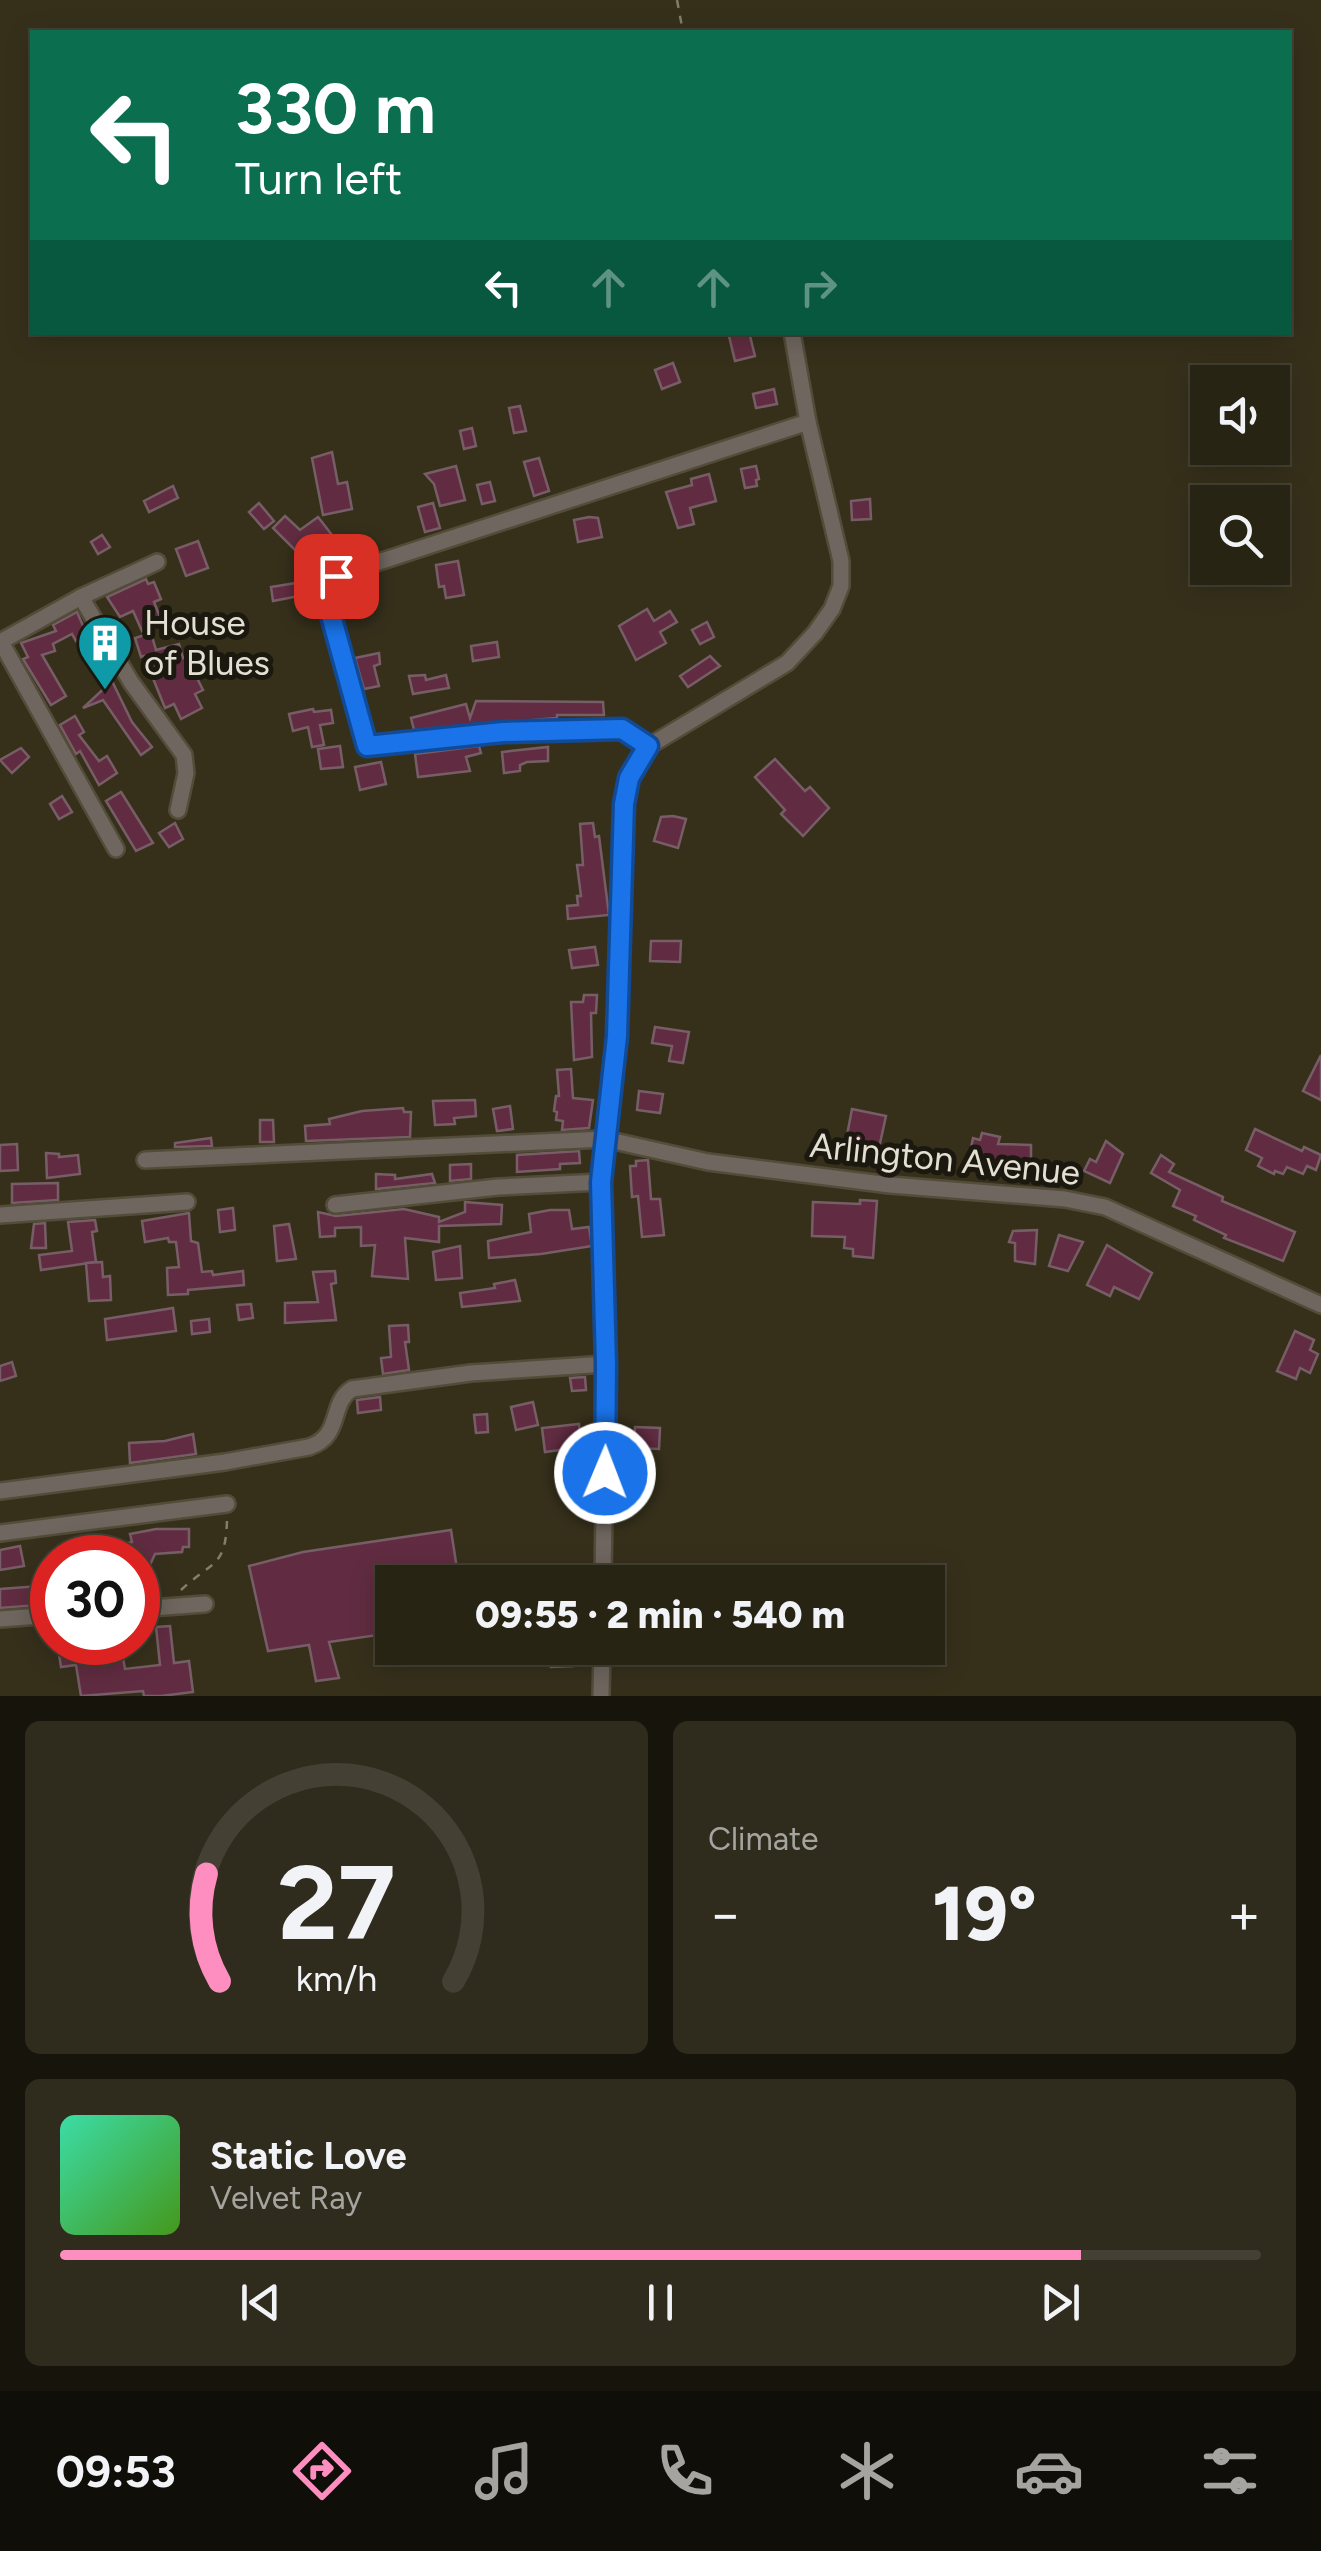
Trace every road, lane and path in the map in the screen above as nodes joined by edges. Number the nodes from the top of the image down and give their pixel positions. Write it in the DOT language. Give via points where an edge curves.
graph roads {
  1 [pos="677,0"];
  2 [pos="684,30"];
  3 [pos="793,335"];
  4 [pos="808,422"];
  5 [pos="156,562"];
  6 [pos="82,598"];
  7 [pos="0,642"];
  8 [pos="648,746"];
  9 [pos="178,810"];
  10 [pos="116,849"];
  11 [pos="605,1139"];
  12 [pos="146,1160"];
  13 [pos="601,1182"];
  14 [pos="187,1202"];
  15 [pos="335,1206"];
  16 [pos="0,1215"];
  17 [pos="1321,1305"];
  18 [pos="606,1364"];
  19 [pos="0,1491"];
  20 [pos="228,1504"];
  21 [pos="0,1533"];
  22 [pos="603,1565"];
  23 [pos="204,1604"];
  24 [pos="175,1606"];
  25 [pos="160,1607"];
  26 [pos="30,1617"];
  27 [pos="0,1619"];
  28 [pos="602,1665"];
  29 [pos="601,1696"];
  1 -- 2 [label="path"];
  3 -- 4 [label="street"];
  4 -- 8 [label="street" via="841,561 832,609 787,663"];
  4 -- 8 [label="street" via="336,576 326,585 367,746 622,729"];
  5 -- 6 [label="street"];
  6 -- 7 [label="street"];
  6 -- 9 [label="street" via="184,755"];
  7 -- 10 [label="street"];
  8 -- 11 [label="street" via="629,778 624,804 617,1036"];
  11 -- 12 [label="street, Arlington Avenue"];
  11 -- 13 [label="street"];
  11 -- 17 [label="street, Arlington Avenue" via="726,1164 1105,1207"];
  13 -- 15 [label="street"];
  13 -- 18 [label="street"];
  14 -- 16 [label="street"];
  18 -- 19 [label="street" via="352,1389 330,1434 309,1448"];
  18 -- 22 [label="street"];
  20 -- 21 [label="street"];
  20 -- 24 [label="path" via="221,1558 182,1588"];
  23 -- 24 [label="street"];
  24 -- 25 [label="street"];
  26 -- 27 [label="street"];
  28 -- 29 [label="street"];
}
